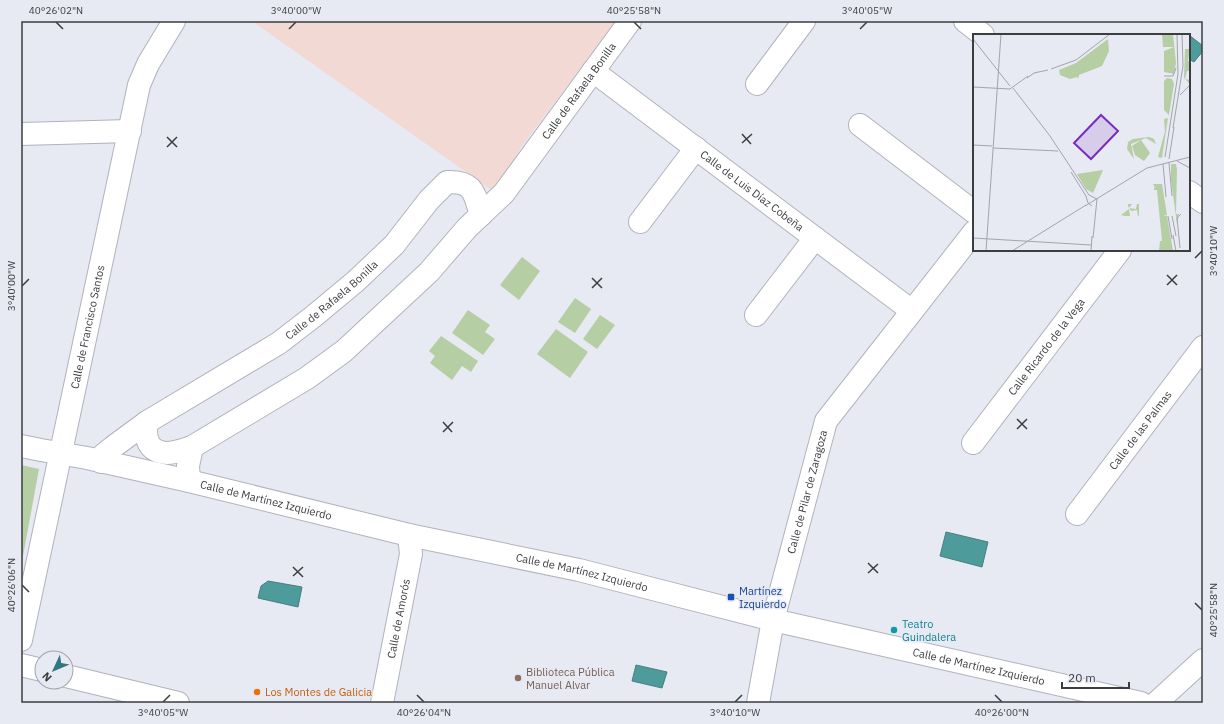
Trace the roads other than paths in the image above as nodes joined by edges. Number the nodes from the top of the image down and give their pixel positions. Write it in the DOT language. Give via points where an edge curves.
graph roads {
  1 [pos="174,21"];
  2 [pos="630,21"];
  3 [pos="804,21"];
  4 [pos="964,21"];
  5 [pos="982,34"];
  6 [pos="593,71"];
  7 [pos="758,84"];
  8 [pos="860,125"];
  9 [pos="130,131"];
  10 [pos="21,134"];
  11 [pos="696,148"];
  12 [pos="1190,193"];
  13 [pos="1203,202"];
  14 [pos="973,211"];
  15 [pos="481,215"];
  16 [pos="640,222"];
  17 [pos="973,233"];
  18 [pos="815,238"];
  19 [pos="1119,251"];
  20 [pos="912,311"];
  21 [pos="756,315"];
  22 [pos="1203,347"];
  23 [pos="147,422"];
  24 [pos="973,443"];
  25 [pos="21,446"];
  26 [pos="192,447"];
  27 [pos="61,454"];
  28 [pos="101,462"];
  29 [pos="189,481"];
  30 [pos="1077,514"];
  31 [pos="409,535"];
  32 [pos="773,620"];
  33 [pos="21,640"];
  34 [pos="1203,660"];
  35 [pos="21,665"];
  36 [pos="34,668"];
  37 [pos="74,678"];
  38 [pos="178,703"];
  39 [pos="382,703"];
  40 [pos="758,703"];
  41 [pos="1142,703"];
  42 [pos="1156,703"];
  1 -- 9 [label="street, Calle de Francisco Santos" via="148,64 139,85"];
  2 -- 6 [label="street, Calle de Rafaela Bonilla"];
  3 -- 7 [label="street"];
  4 -- 5 [label="street"];
  6 -- 11 [label="street, Calle de Luis Díaz Cobeña"];
  6 -- 15 [label="street, Calle de Rafaela Bonilla" via="504,193"];
  8 -- 14 [label="street"];
  9 -- 10 [label="street"];
  9 -- 27 [label="street, Calle de Francisco Santos"];
  11 -- 16 [label="street"];
  11 -- 18 [label="street, Calle de Luis Díaz Cobeña"];
  12 -- 13 [label="street"];
  15 -- 23 [label="street, Calle de Rafaela Bonilla" via="475,194 468,185 447,182 429,200 394,245 314,316 279,343"];
  15 -- 26 [label="street, Calle de Rafaela Bonilla" via="429,272 344,351 307,378"];
  17 -- 20 [label="street, Calle de Pilar de Zaragoza"];
  18 -- 20 [label="street, Calle de Luis Díaz Cobeña"];
  18 -- 21 [label="street"];
  19 -- 24 [label="street, Calle Ricardo de la Vega"];
  20 -- 32 [label="street, Calle de Pilar de Zaragoza" via="826,420"];
  22 -- 30 [label="street, Calle de las Palmas"];
  23 -- 26 [label="street, Calle de Rafaela Bonilla" via="145,432 148,442 156,450 168,453"];
  23 -- 28 [label="street, Calle de Rafaela Bonilla" via="113,447 104,455"];
  25 -- 27 [label="street, Calle de Martínez Izquierdo"];
  26 -- 29 [label="street" via="188,466"];
  27 -- 28 [label="street, Calle de Martínez Izquierdo"];
  27 -- 33 [label="street, Calle de Francisco Santos"];
  28 -- 29 [label="street, Calle de Martínez Izquierdo"];
  29 -- 31 [label="street, Calle de Martínez Izquierdo"];
  31 -- 32 [label="street, Calle de Martínez Izquierdo" via="579,570"];
  31 -- 39 [label="street, Calle de Amorós" via="412,554"];
  32 -- 40 [label="street, Calle de Pilar de Zaragoza"];
  32 -- 41 [label="street, Calle de Martínez Izquierdo"];
  34 -- 42 [label="street"];
  35 -- 36 [label="street"];
  37 -- 38 [label="street"];
}
